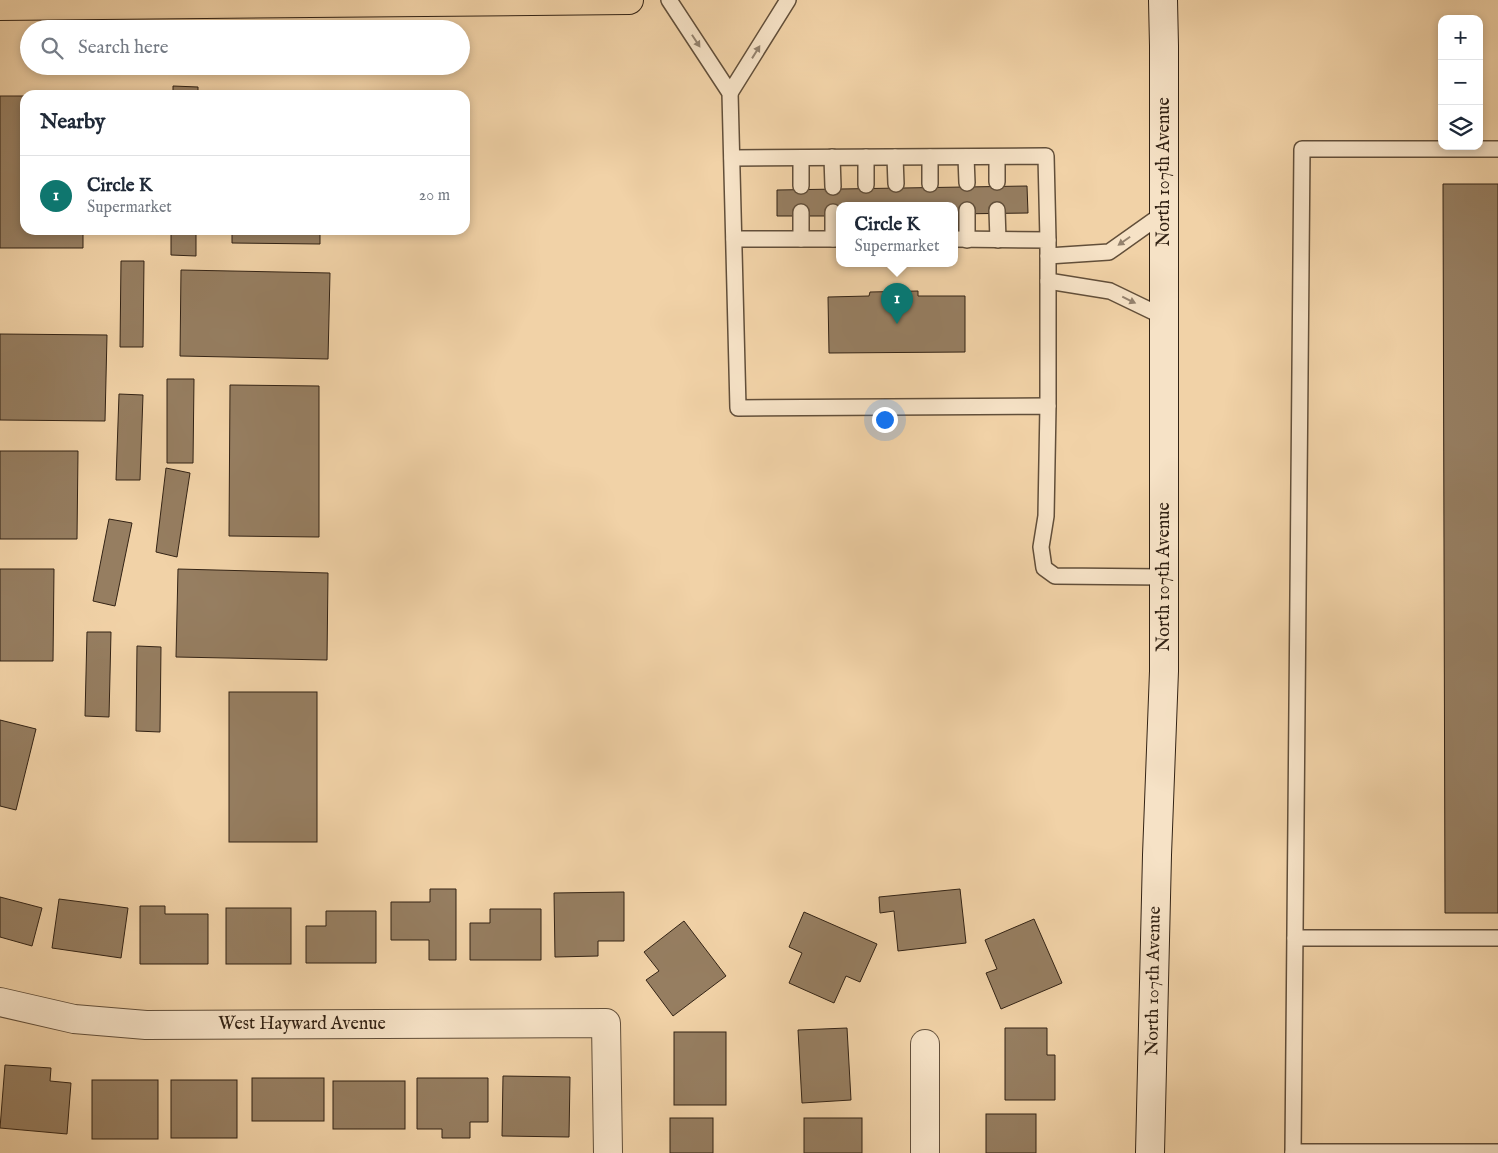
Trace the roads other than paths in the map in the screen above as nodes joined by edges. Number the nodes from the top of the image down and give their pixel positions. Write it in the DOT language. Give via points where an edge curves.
graph roads {
  1 [pos="629,0"];
  2 [pos="669,0"];
  3 [pos="788,0"];
  4 [pos="1163,0"];
  5 [pos="218,2"];
  6 [pos="0,6"];
  7 [pos="730,93"];
  8 [pos="1498,149"];
  9 [pos="832,157"];
  10 [pos="866,157"];
  11 [pos="895,157"];
  12 [pos="930,157"];
  13 [pos="966,157"];
  14 [pos="997,157"];
  15 [pos="732,158"];
  16 [pos="800,158"];
  17 [pos="997,182"];
  18 [pos="967,183"];
  19 [pos="896,184"];
  20 [pos="930,184"];
  21 [pos="866,185"];
  22 [pos="800,186"];
  23 [pos="833,187"];
  24 [pos="968,210"];
  25 [pos="997,210"];
  26 [pos="801,212"];
  27 [pos="833,212"];
  28 [pos="1164,213"];
  29 [pos="734,239"];
  30 [pos="801,239"];
  31 [pos="836,239"];
  32 [pos="961,240"];
  33 [pos="998,240"];
  34 [pos="1048,240"];
  35 [pos="1048,256"];
  36 [pos="1048,281"];
  37 [pos="1164,317"];
  38 [pos="1048,406"];
  39 [pos="1164,577"];
  40 [pos="1295,938"];
  41 [pos="1498,938"];
  42 [pos="0,1002"];
  43 [pos="925,1044"];
  44 [pos="1498,1152"];
  45 [pos="608,1153"];
  46 [pos="925,1153"];
  47 [pos="1150,1153"];
  48 [pos="1293,1153"];
  1 -- 5 [label="main road"];
  2 -- 7 [label="lane, one-way"];
  7 -- 3 [label="lane, one-way"];
  4 -- 28 [label="street, North 107th Avenue"];
  5 -- 6 [label="main road"];
  7 -- 15 [label="lane"];
  8 -- 40 [label="lane" via="1302,149"];
  9 -- 10 [label="lane"];
  9 -- 16 [label="lane"];
  9 -- 23 [label="lane"];
  10 -- 11 [label="lane"];
  10 -- 21 [label="lane"];
  11 -- 12 [label="lane"];
  11 -- 19 [label="lane"];
  12 -- 13 [label="lane"];
  12 -- 20 [label="lane"];
  13 -- 14 [label="lane"];
  13 -- 18 [label="lane"];
  14 -- 17 [label="lane"];
  14 -- 34 [label="lane" via="1046,156"];
  15 -- 16 [label="lane"];
  15 -- 29 [label="lane"];
  16 -- 22 [label="lane"];
  24 -- 32 [label="lane"];
  25 -- 33 [label="lane"];
  26 -- 30 [label="lane"];
  27 -- 31 [label="lane"];
  28 -- 35 [label="lane, one-way" via="1109,252"];
  28 -- 37 [label="street, North 107th Avenue"];
  29 -- 30 [label="lane"];
  29 -- 38 [label="lane" via="738,408"];
  30 -- 31 [label="lane"];
  32 -- 33 [label="lane"];
  33 -- 34 [label="lane"];
  34 -- 35 [label="lane"];
  35 -- 36 [label="lane"];
  36 -- 37 [label="lane, one-way" via="1110,291"];
  36 -- 38 [label="lane"];
  37 -- 39 [label="street, North 107th Avenue"];
  38 -- 39 [label="lane" via="1046,516 1041,547 1044,568 1055,576"];
  39 -- 47 [label="street, North 107th Avenue"];
  40 -- 41 [label="lane"];
  40 -- 48 [label="lane"];
  42 -- 45 [label="street, West Hayward Avenue" via="74,1019 146,1025 606,1023"];
  43 -- 46 [label="street"];
  44 -- 48 [label="lane"];
}
